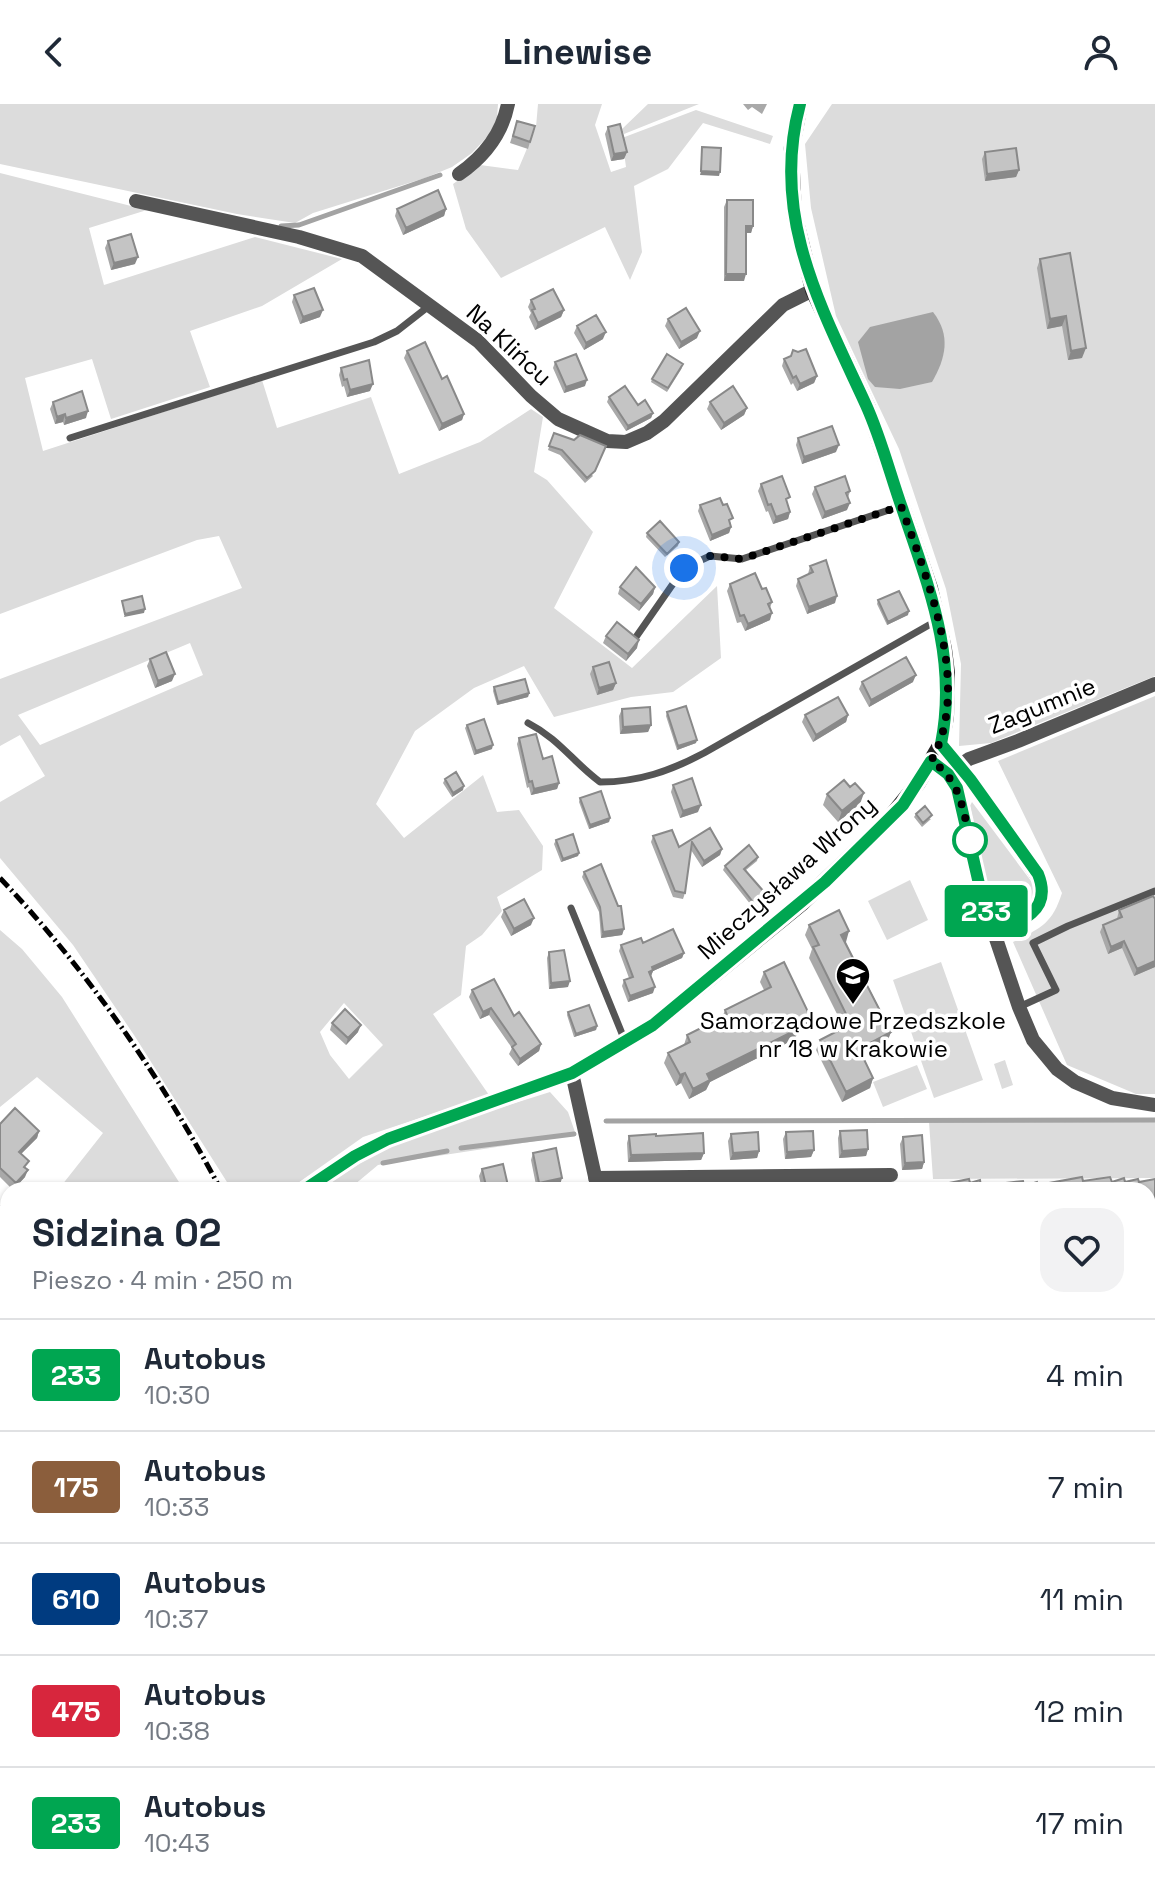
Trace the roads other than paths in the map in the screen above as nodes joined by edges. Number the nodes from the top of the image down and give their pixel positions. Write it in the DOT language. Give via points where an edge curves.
graph roads {
  1 [pos="508,104"];
  2 [pos="800,104"];
  3 [pos="459,174"];
  4 [pos="136,201"];
  5 [pos="813,290"];
  6 [pos="430,305"];
  7 [pos="70,438"];
  8 [pos="901,506"];
  9 [pos="938,619"];
  10 [pos="636,637"];
  11 [pos="1155,684"];
  12 [pos="528,723"];
  13 [pos="941,744"];
  14 [pos="931,761"];
  15 [pos="953,770"];
  16 [pos="1155,891"];
  17 [pos="571,908"];
  18 [pos="993,931"];
  19 [pos="1019,1007"];
  20 [pos="625,1043"];
  21 [pos="572,1073"];
  22 [pos="1155,1105"];
  23 [pos="891,1175"];
  24 [pos="316,1182"];
  25 [pos="596,1182"];
  26 [pos="662,1182"];
  1 -- 3 [label="street" via="496,137"];
  2 -- 5 [label="street, Mieczysława Wrony" via="791,152 792,189"];
  4 -- 6 [label="street, Na Klińcu" via="362,256"];
  5 -- 6 [label="street, Na Klińcu" via="783,305 664,421 626,442 607,441 558,419 478,341"];
  5 -- 8 [label="street, Mieczysława Wrony" via="868,408"];
  6 -- 7 [label="lane" via="374,342"];
  8 -- 9 [label="street, Mieczysława Wrony"];
  8 -- 10 [label="lane" via="742,559 710,556 695,561 684,568"];
  9 -- 12 [label="lane" via="704,753 644,779 600,782 550,734"];
  9 -- 13 [label="street, Mieczysława Wrony" via="947,693"];
  11 -- 15 [label="street, Zagumnie"];
  13 -- 14 [label="street, Mieczysława Wrony"];
  13 -- 15 [label="street"];
  14 -- 15 [label="street"];
  14 -- 20 [label="street, Mieczysława Wrony" via="903,805 825,882 692,995"];
  15 -- 18 [label="street"];
  15 -- 18 [label="street" via="1042,883 1041,901 1031,914"];
  16 -- 19 [label="lane" via="1033,943 1056,990"];
  17 -- 20 [label="lane"];
  18 -- 19 [label="street"];
  19 -- 22 [label="street" via="1033,1040 1075,1082 1112,1098"];
  20 -- 21 [label="street, Mieczysława Wrony"];
  21 -- 24 [label="street, Mieczysława Wrony" via="388,1139"];
  21 -- 25 [label="street"];
  23 -- 26 [label="street"];
}
